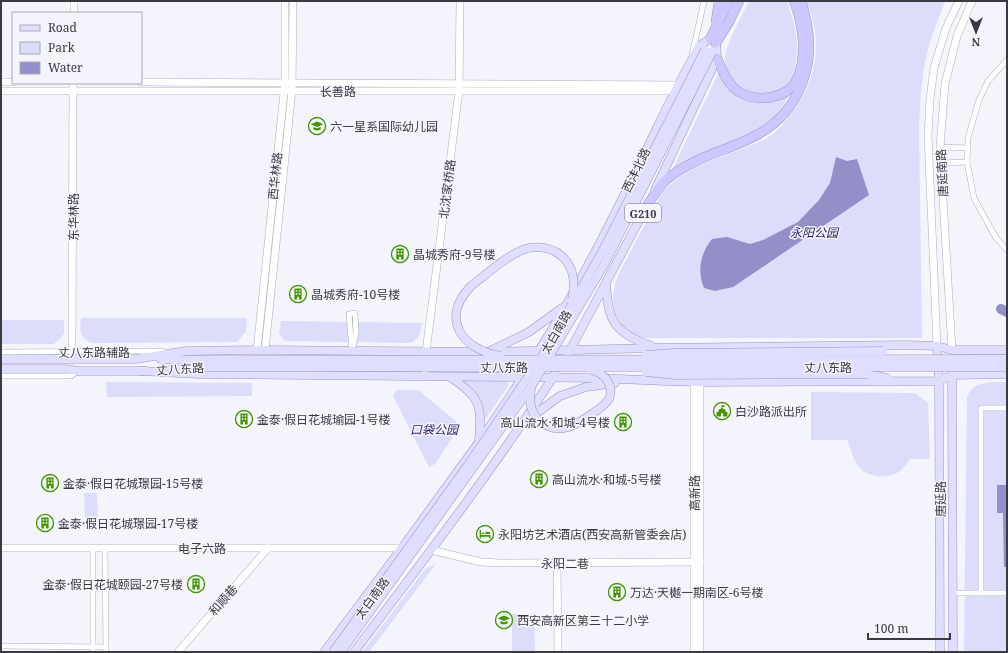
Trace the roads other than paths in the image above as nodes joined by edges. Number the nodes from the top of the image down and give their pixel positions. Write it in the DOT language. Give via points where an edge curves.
graph roads {
  1 [pos="74,1"];
  2 [pos="285,1"];
  3 [pos="293,1"];
  4 [pos="460,1"];
  5 [pos="704,1"];
  6 [pos="719,1"];
  7 [pos="729,1"];
  8 [pos="739,1"];
  9 [pos="794,1"];
  10 [pos="801,1"];
  11 [pos="959,1"];
  12 [pos="972,1"];
  13 [pos="74,12"];
  14 [pos="714,38"];
  15 [pos="711,54"];
  16 [pos="1007,60"];
  17 [pos="690,63"];
  18 [pos="1,82"];
  19 [pos="12,82"];
  20 [pos="142,82"];
  21 [pos="73,84"];
  22 [pos="290,85"];
  23 [pos="459,88"];
  24 [pos="677,88"];
  25 [pos="1,91"];
  26 [pos="73,91"];
  27 [pos="284,91"];
  28 [pos="940,147"];
  29 [pos="967,148"];
  30 [pos="967,162"];
  31 [pos="941,163"];
  32 [pos="647,206"];
  33 [pos="1007,250"];
  34 [pos="606,282"];
  35 [pos="568,307"];
  36 [pos="905,345"];
  37 [pos="937,346"];
  38 [pos="655,348"];
  39 [pos="261,350"];
  40 [pos="952,350"];
  41 [pos="1007,350"];
  42 [pos="186,351"];
  43 [pos="352,351"];
  44 [pos="539,351"];
  45 [pos="570,351"];
  46 [pos="1,352"];
  47 [pos="72,352"];
  48 [pos="426,352"];
  49 [pos="486,352"];
  50 [pos="1,359"];
  51 [pos="66,359"];
  52 [pos="136,359"];
  53 [pos="518,359"];
  54 [pos="1007,359"];
  55 [pos="190,363"];
  56 [pos="597,364"];
  57 [pos="1007,367"];
  58 [pos="579,368"];
  59 [pos="1,369"];
  60 [pos="66,369"];
  61 [pos="78,371"];
  62 [pos="141,371"];
  63 [pos="1007,374"];
  64 [pos="952,375"];
  65 [pos="1,376"];
  66 [pos="425,376"];
  67 [pos="449,376"];
  68 [pos="523,377"];
  69 [pos="553,377"];
  70 [pos="634,380"];
  71 [pos="900,381"];
  72 [pos="939,381"];
  73 [pos="697,382"];
  74 [pos="531,387"];
  75 [pos="1007,408"];
  76 [pos="521,425"];
  77 [pos="479,442"];
  78 [pos="1,548"];
  79 [pos="93,548"];
  80 [pos="105,548"];
  81 [pos="268,548"];
  82 [pos="402,548"];
  83 [pos="431,550"];
  84 [pos="697,562"];
  85 [pos="557,563"];
  86 [pos="952,593"];
  87 [pos="981,593"];
  88 [pos="1007,593"];
  89 [pos="1,646"];
  90 [pos="93,650"];
  91 [pos="106,650"];
  92 [pos="178,652"];
  93 [pos="324,652"];
  94 [pos="333,652"];
  95 [pos="341,652"];
  96 [pos="354,652"];
  97 [pos="558,652"];
  98 [pos="694,652"];
  99 [pos="700,652"];
  100 [pos="940,652"];
  101 [pos="953,652"];
  1 -- 13 [label="street"];
  2 -- 22 [label="street, 西华林路"];
  3 -- 22 [label="street, 西华林路"];
  4 -- 23 [label="street, 北沈家桥路"];
  5 -- 17 [label="street"];
  6 -- 14 [label="highway"];
  7 -- 14 [label="highway"];
  8 -- 14 [label="highway" via="729,22"];
  9 -- 15 [label="highway" via="802,28 803,47 797,77 791,87 782,93 762,98 751,97 738,91"];
  10 -- 32 [label="highway" via="810,36 808,64 798,95 787,111 774,123 743,143 680,170 660,186"];
  11 -- 37 [label="street, 唐延南路" via="946,28 934,68 930,100 929,161"];
  12 -- 28 [label="street, 唐延南路" via="957,36 946,84"];
  14 -- 15 [label="main road, 西沣北路"];
  14 -- 15 [label="main road, 西沣北路 / G210"];
  14 -- 17 [label="main road, 西沣北路" via="699,46"];
  15 -- 32 [label="main road, 西沣北路 / G210"];
  15 -- 35 [label="main road, 太白南路, bridge" via="602,252"];
  15 -- 74 [label="main road, 太白南路, bridge" via="604,265"];
  16 -- 29 [label="street" via="988,81 978,100"];
  17 -- 24 [label="main road, 西沣北路"];
  18 -- 19 [label="street"];
  20 -- 22 [label="street, 长善路"];
  21 -- 26 [label="street, 东华林路"];
  22 -- 23 [label="street, 长善路"];
  22 -- 27 [label="street, 长善路"];
  22 -- 39 [label="street, 西华林路"];
  23 -- 24 [label="street, 长善路"];
  23 -- 48 [label="street, 北沈家桥路"];
  24 -- 35 [label="main road, 西沣北路"];
  25 -- 26 [label="street, 长善路"];
  26 -- 27 [label="street, 长善路"];
  26 -- 47 [label="street, 东华林路"];
  27 -- 39 [label="street, 西华林路"];
  28 -- 29 [label="street"];
  28 -- 31 [label="street, 唐延南路"];
  29 -- 30 [label="street"];
  30 -- 31 [label="street"];
  30 -- 33 [label="street" via="974,198 996,238"];
  31 -- 40 [label="street, 唐延南路"];
  32 -- 34 [label="main road, 西沣北路 / G210"];
  34 -- 38 [label="main road" via="610,313 615,323 632,339"];
  34 -- 45 [label="main road, 西沣北路 / G210"];
  35 -- 44 [label="main road, 西沣北路"];
  35 -- 49 [label="main road" via="529,332"];
  35 -- 53 [label="main road, bridge" via="574,291 571,268 564,258 553,250 539,247 516,253 468,289 456,311 457,325 464,339 472,347"];
  35 -- 94 [label="main road, 太白南路, bridge" via="543,355 468,465"];
  36 -- 37 [label="main road"];
  36 -- 38 [label="main road, 丈八东路"];
  36 -- 56 [label="main road, bridge" via="883,351 674,353"];
  37 -- 40 [label="main road"];
  37 -- 72 [label="main road, 唐延路"];
  38 -- 45 [label="main road, 丈八东路"];
  39 -- 42 [label="main road, 丈八东路"];
  39 -- 43 [label="main road, 丈八东路"];
  40 -- 41 [label="main road"];
  40 -- 64 [label="main road, 唐延路"];
  42 -- 47 [label="street, 丈八东路辅路"];
  42 -- 52 [label="main road, 丈八东路"];
  43 -- 43 [label="street" via="356,333 355,313 349,314"];
  43 -- 48 [label="main road, 丈八东路"];
  44 -- 45 [label="main road, 丈八东路"];
  44 -- 49 [label="main road, 丈八东路"];
  44 -- 68 [label="main road, 西沣北路"];
  45 -- 69 [label="main road, 西沣北路 / G210"];
  46 -- 47 [label="street, 丈八东路辅路"];
  48 -- 49 [label="main road, 丈八东路"];
  48 -- 66 [label="street, 北沈家桥路"];
  50 -- 51 [label="main road, 丈八东路"];
  51 -- 52 [label="main road, 丈八东路"];
  51 -- 60 [label="street"];
  52 -- 55 [label="main road, 丈八东路"];
  53 -- 55 [label="main road, 丈八东路, bridge"];
  53 -- 56 [label="main road, 丈八东路, bridge"];
  54 -- 56 [label="main road, 丈八东路, bridge"];
  55 -- 58 [label="main road, 丈八东路, bridge"];
  55 -- 62 [label="main road, 丈八东路"];
  56 -- 57 [label="main road, 丈八东路, bridge"];
  56 -- 58 [label="main road, 丈八东路, bridge"];
  56 -- 71 [label="main road, bridge" via="675,375 868,374"];
  58 -- 74 [label="main road, bridge" via="595,370 602,375 608,380 611,393 601,408 569,427 558,429 539,422 530,401"];
  59 -- 60 [label="main road, 丈八东路"];
  60 -- 61 [label="main road, 丈八东路"];
  61 -- 62 [label="main road, 丈八东路"];
  61 -- 65 [label="street, 丈八东路辅路" via="71,376"];
  62 -- 66 [label="main road"];
  63 -- 64 [label="main road"];
  64 -- 72 [label="main road"];
  64 -- 86 [label="main road, 唐延路"];
  66 -- 67 [label="main road"];
  67 -- 68 [label="main road"];
  67 -- 77 [label="main road" via="467,388 477,402 480,409"];
  68 -- 69 [label="main road"];
  68 -- 77 [label="main road, 太白南路"];
  69 -- 70 [label="main road"];
  69 -- 76 [label="main road, 太白南路"];
  70 -- 73 [label="main road"];
  70 -- 76 [label="main road" via="586,387 560,396"];
  71 -- 72 [label="main road"];
  71 -- 73 [label="main road"];
  72 -- 100 [label="main road, 唐延路"];
  73 -- 84 [label="street, 高新路"];
  74 -- 95 [label="main road, 太白南路, bridge"];
  75 -- 87 [label="street" via="981,408"];
  76 -- 83 [label="main road, 太白南路"];
  77 -- 82 [label="main road, 太白南路"];
  78 -- 79 [label="street, 电子六路"];
  79 -- 80 [label="street, 电子六路"];
  79 -- 90 [label="street"];
  80 -- 81 [label="street, 电子六路"];
  80 -- 91 [label="street"];
  81 -- 82 [label="street, 电子六路"];
  81 -- 92 [label="street, 和顺巷"];
  82 -- 93 [label="main road, 太白南路"];
  83 -- 85 [label="street, 永阳二巷" via="481,562"];
  83 -- 96 [label="main road, 太白南路"];
  84 -- 85 [label="street, 永阳二巷"];
  84 -- 98 [label="street, 高新路"];
  84 -- 99 [label="street, 高新路"];
  85 -- 97 [label="street"];
  86 -- 87 [label="street"];
  86 -- 101 [label="main road, 唐延路"];
  87 -- 88 [label="street"];
  89 -- 90 [label="street"];
  90 -- 91 [label="street"];
}
